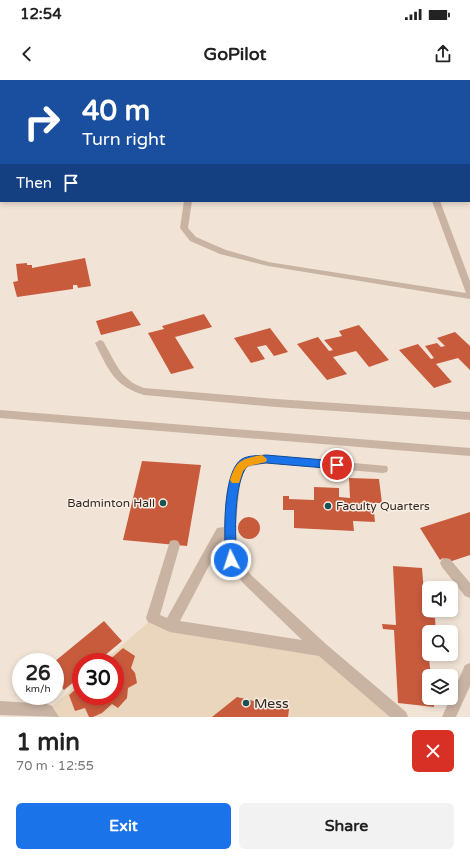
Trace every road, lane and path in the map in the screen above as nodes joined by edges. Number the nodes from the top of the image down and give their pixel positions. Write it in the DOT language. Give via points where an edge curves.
graph roads {
  1 [pos="188,202"];
  2 [pos="436,202"];
  3 [pos="470,292"];
  4 [pos="470,296"];
  5 [pos="100,343"];
  6 [pos="0,414"];
  7 [pos="470,416"];
  8 [pos="470,452"];
  9 [pos="383,469"];
  10 [pos="229,532"];
  11 [pos="174,545"];
  12 [pos="446,563"];
  13 [pos="470,592"];
  14 [pos="170,626"];
  15 [pos="322,650"];
  16 [pos="470,670"];
  17 [pos="466,692"];
  18 [pos="0,708"];
  19 [pos="52,717"];
  20 [pos="402,717"];
  21 [pos="449,717"];
  1 -- 4 [label="street" via="184,228 193,239 223,252 268,264"];
  2 -- 3 [label="street"];
  5 -- 7 [label="street" via="116,375 124,383 144,391"];
  6 -- 8 [label="street"];
  9 -- 10 [label="street" via="266,459 245,462 239,469 234,484"];
  10 -- 14 [label="street" via="221,532"];
  10 -- 15 [label="street" via="231,560 248,580"];
  11 -- 14 [label="street" via="153,618"];
  12 -- 13 [label="street"];
  14 -- 15 [label="street"];
  15 -- 20 [label="street"];
  16 -- 17 [label="street"];
  17 -- 21 [label="street"];
  18 -- 19 [label="street" via="47,711"];
}
